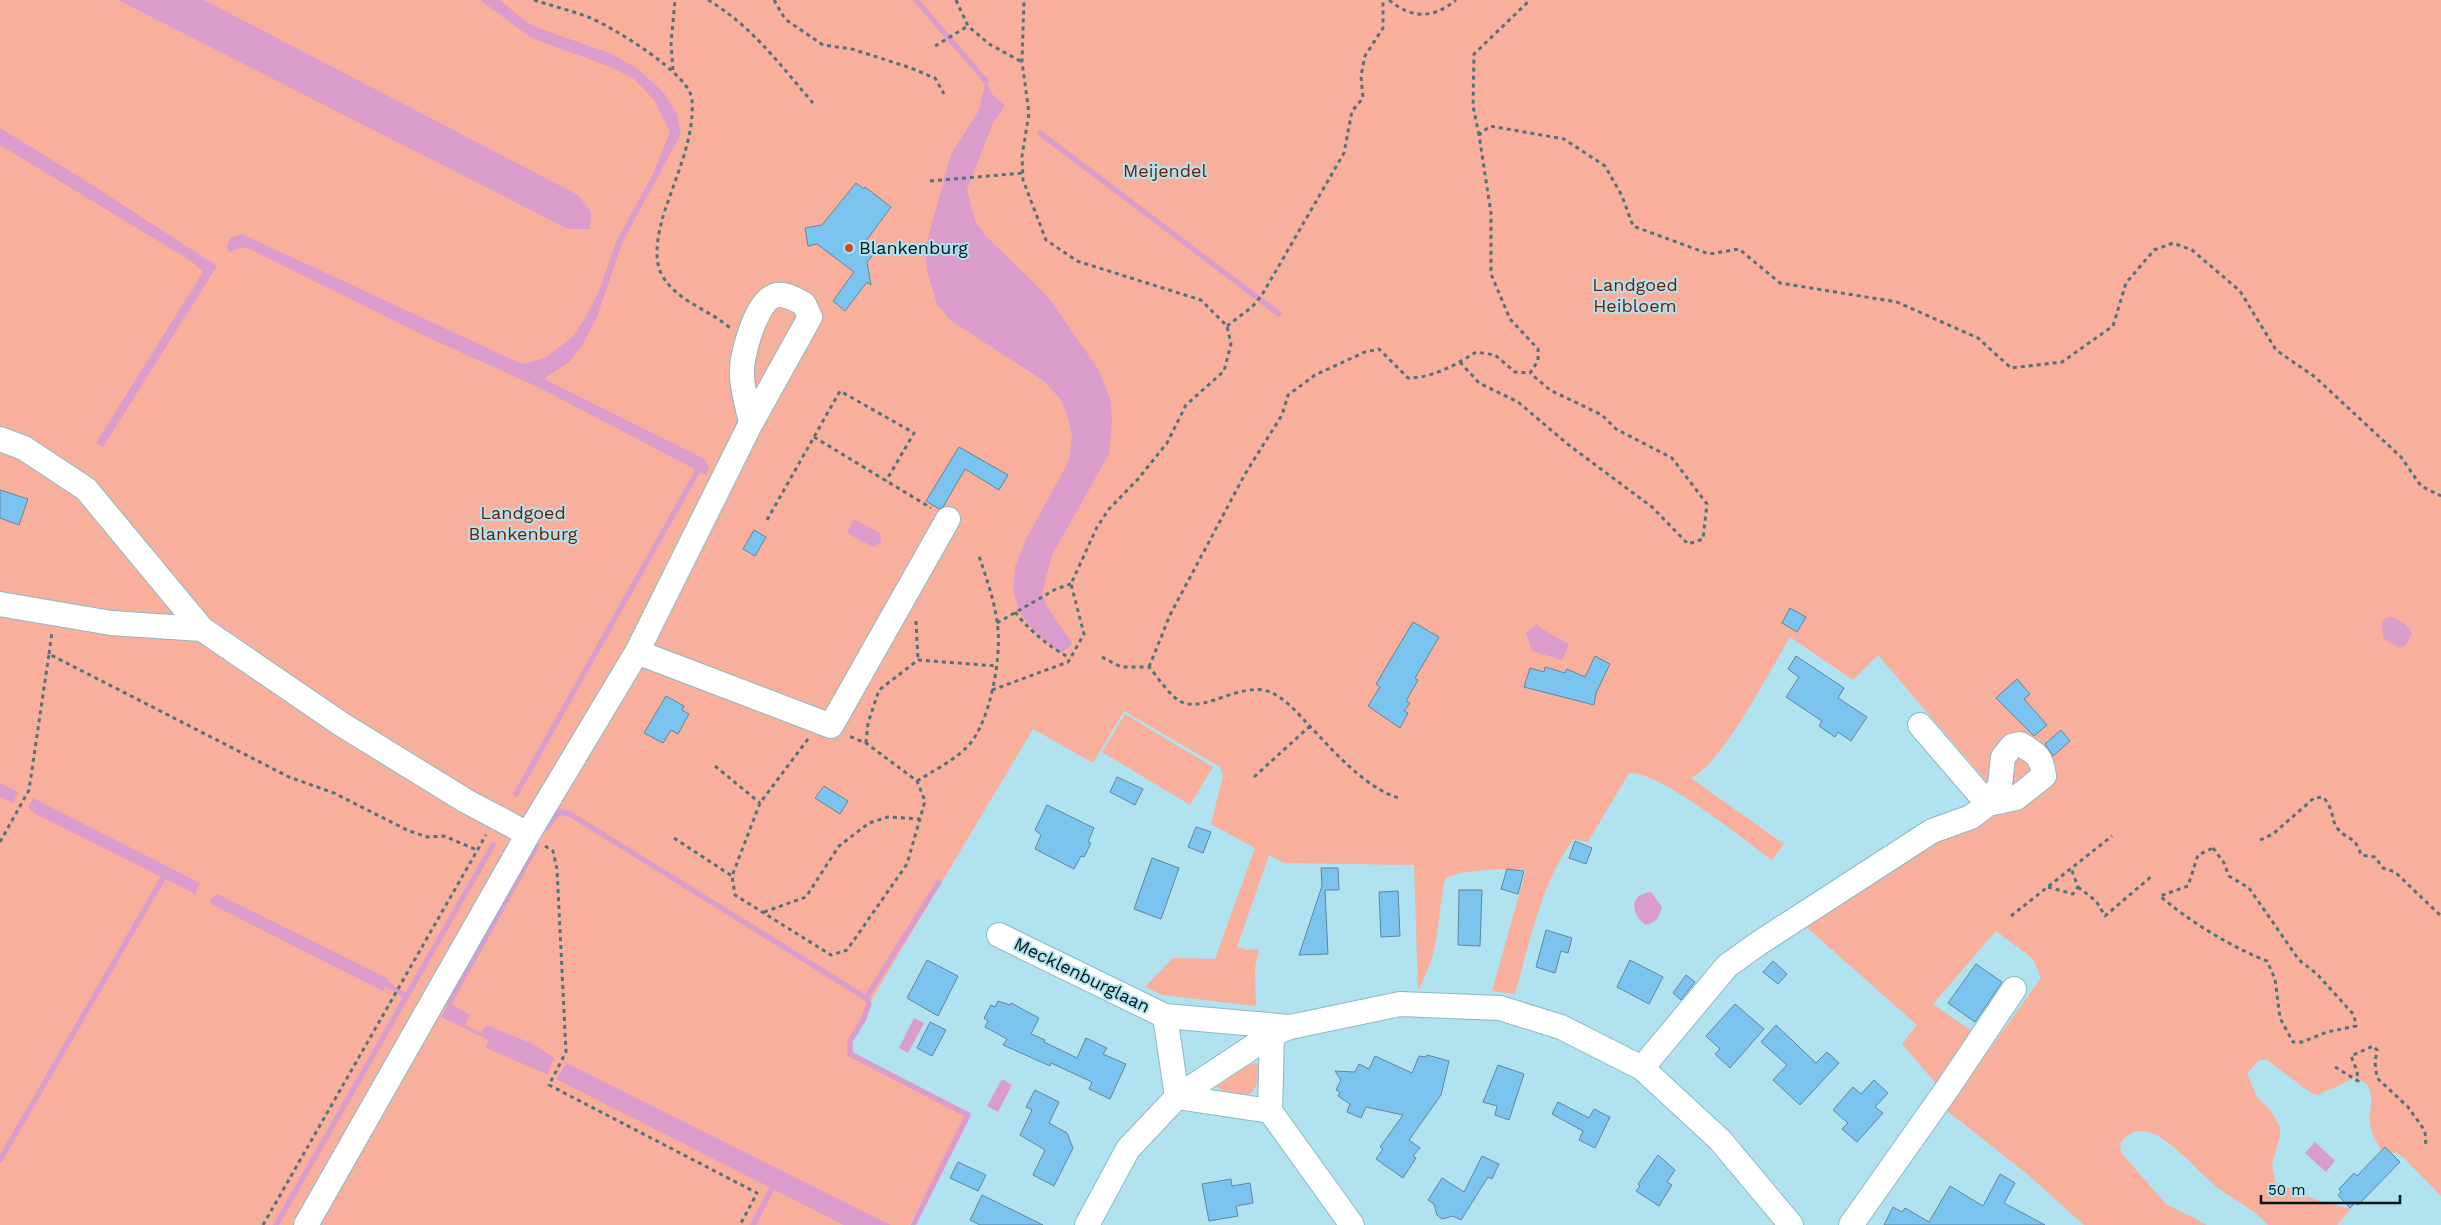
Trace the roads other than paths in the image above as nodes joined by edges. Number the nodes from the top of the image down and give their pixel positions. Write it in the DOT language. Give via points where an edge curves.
graph roads {
  1 [pos="751,423"];
  2 [pos="0,439"];
  3 [pos="948,519"];
  4 [pos="0,604"];
  5 [pos="202,629"];
  6 [pos="637,652"];
  7 [pos="1920,726"];
  8 [pos="528,834"];
  9 [pos="998,934"];
  10 [pos="2014,989"];
  11 [pos="1165,1016"];
  12 [pos="1281,1031"];
  13 [pos="1642,1068"];
  14 [pos="1177,1097"];
  15 [pos="1270,1111"];
  16 [pos="306,1225"];
  17 [pos="1087,1225"];
  18 [pos="1352,1225"];
  19 [pos="1791,1225"];
  20 [pos="1851,1225"];
  1 -- 1 [label="street" via="810,317 804,304 786,295 772,296 760,307 746,346 741,376"];
  1 -- 6 [label="street"];
  2 -- 5 [label="street" via="24,448 86,489"];
  3 -- 6 [label="street" via="826,724"];
  4 -- 5 [label="street" via="111,623"];
  5 -- 8 [label="street" via="341,724 466,801"];
  6 -- 8 [label="street"];
  7 -- 13 [label="street" via="1988,804 1971,817 1932,830 1727,966"];
  8 -- 16 [label="street"];
  9 -- 11 [label="street, Mecklenburglaan"];
  10 -- 20 [label="street"];
  11 -- 12 [label="street, Mecklenburglaan"];
  11 -- 14 [label="street, Mecklenburglaan"];
  12 -- 13 [label="street" via="1400,1004 1500,1008 1561,1027"];
  12 -- 14 [label="street"];
  12 -- 15 [label="street"];
  13 -- 19 [label="street" via="1720,1140"];
  14 -- 15 [label="street"];
  14 -- 17 [label="street" via="1128,1149"];
  15 -- 18 [label="street"];
}
